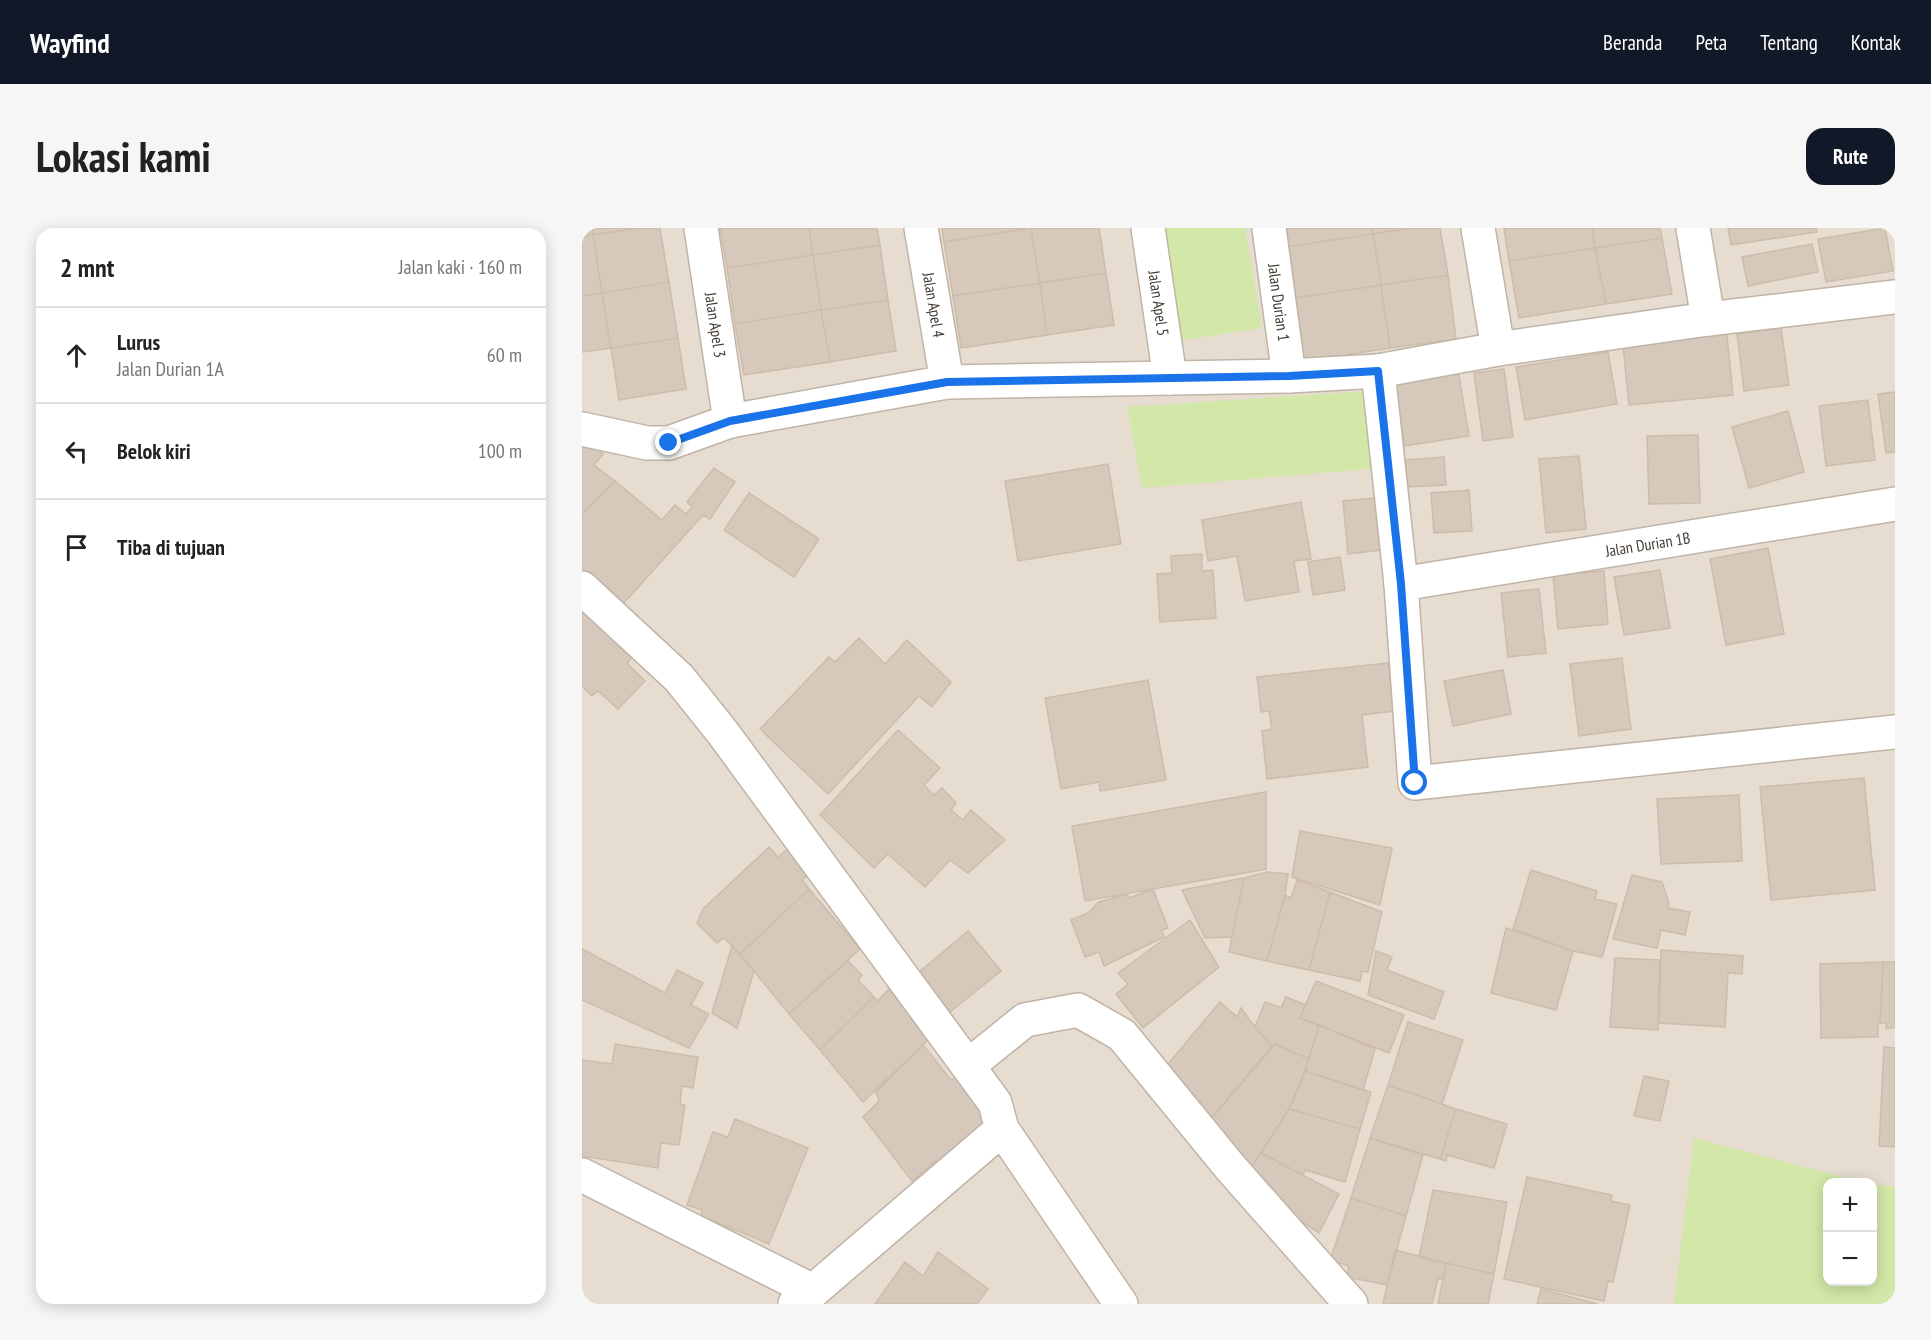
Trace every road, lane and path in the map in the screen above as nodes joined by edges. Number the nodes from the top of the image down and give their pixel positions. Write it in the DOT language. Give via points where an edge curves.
graph roads {
  1 [pos="701,228"];
  2 [pos="921,228"];
  3 [pos="1148,228"];
  4 [pos="1269,228"];
  5 [pos="1478,228"];
  6 [pos="1693,228"];
  7 [pos="1895,297"];
  8 [pos="1708,319"];
  9 [pos="1498,349"];
  10 [pos="1378,371"];
  11 [pos="1289,376"];
  12 [pos="1170,378"];
  13 [pos="947,382"];
  14 [pos="730,421"];
  15 [pos="582,429"];
  16 [pos="1895,504"];
  17 [pos="1401,584"];
  18 [pos="582,588"];
  19 [pos="1895,732"];
  20 [pos="968,1066"];
  21 [pos="1002,1129"];
  22 [pos="582,1175"];
  23 [pos="804,1298"];
  24 [pos="1121,1304"];
  25 [pos="1351,1304"];
  1 -- 14 [label="street, Jalan Apel 3"];
  2 -- 13 [label="street, Jalan Apel 4"];
  3 -- 12 [label="street, Jalan Apel 5"];
  4 -- 11 [label="street, Jalan Durian 1"];
  5 -- 9 [label="street"];
  6 -- 8 [label="street"];
  7 -- 8 [label="street"];
  8 -- 9 [label="street"];
  9 -- 10 [label="street"];
  10 -- 11 [label="street"];
  10 -- 17 [label="street"];
  11 -- 12 [label="street"];
  12 -- 13 [label="street"];
  13 -- 14 [label="street"];
  14 -- 15 [label="street" via="669,443 647,443"];
  16 -- 17 [label="street, Jalan Durian 1B"];
  17 -- 19 [label="street" via="1415,783"];
  18 -- 20 [label="street" via="679,678"];
  20 -- 21 [label="street" via="995,1103"];
  20 -- 25 [label="street" via="1025,1020 1078,1010 1122,1035 1230,1167"];
  21 -- 23 [label="street"];
  21 -- 24 [label="street"];
  22 -- 23 [label="street"];
}
